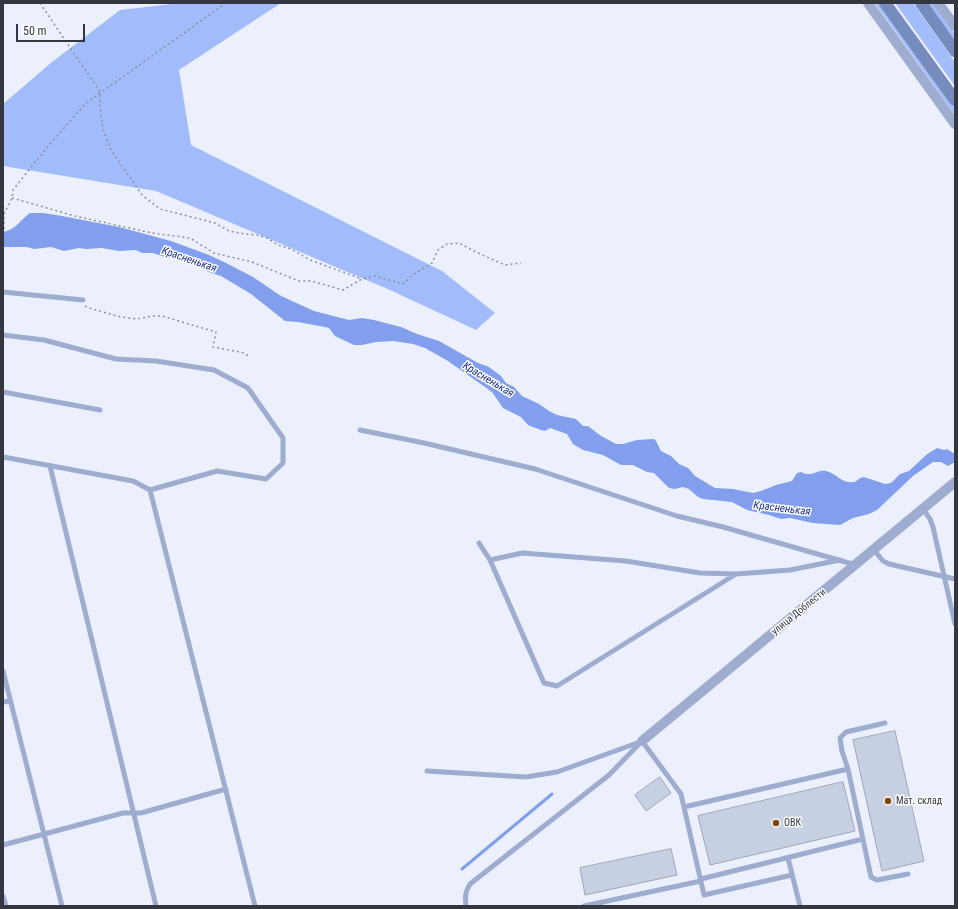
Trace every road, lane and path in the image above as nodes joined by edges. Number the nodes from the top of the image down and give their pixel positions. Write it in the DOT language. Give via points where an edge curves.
graph roads {
  1 [pos="40,3"];
  2 [pos="226,3"];
  3 [pos="868,3"];
  4 [pos="885,3"];
  5 [pos="921,3"];
  6 [pos="938,3"];
  7 [pos="953,20"];
  8 [pos="955,51"];
  9 [pos="100,92"];
  10 [pos="955,100"];
  11 [pos="955,124"];
  12 [pos="12,198"];
  13 [pos="4,229"];
  14 [pos="521,263"];
  15 [pos="362,279"];
  16 [pos="3,292"];
  17 [pos="74,299"];
  18 [pos="82,300"];
  19 [pos="3,335"];
  20 [pos="248,356"];
  21 [pos="3,392"];
  22 [pos="100,410"];
  23 [pos="360,430"];
  24 [pos="3,457"];
  25 [pos="50,466"];
  26 [pos="955,482"];
  27 [pos="150,490"];
  28 [pos="923,509"];
  29 [pos="479,543"];
  30 [pos="874,550"];
  31 [pos="490,560"];
  32 [pos="841,560"];
  33 [pos="856,565"];
  34 [pos="736,574"];
  35 [pos="944,576"];
  36 [pos="955,580"];
  37 [pos="955,624"];
  38 [pos="3,671"];
  39 [pos="10,701"];
  40 [pos="3,702"];
  41 [pos="885,723"];
  42 [pos="642,741"];
  43 [pos="848,769"];
  44 [pos="426,771"];
  45 [pos="226,789"];
  46 [pos="684,807"];
  47 [pos="132,812"];
  48 [pos="44,833"];
  49 [pos="863,839"];
  50 [pos="3,845"];
  51 [pos="788,858"];
  52 [pos="908,874"];
  53 [pos="792,875"];
  54 [pos="701,880"];
  55 [pos="3,896"];
  56 [pos="6,906"];
  57 [pos="62,906"];
  58 [pos="156,906"];
  59 [pos="255,906"];
  60 [pos="466,906"];
  61 [pos="584,906"];
  62 [pos="800,906"];
  1 -- 9 [label="path"];
  2 -- 9 [label="path"];
  3 -- 11 [label="street"];
  4 -- 10 [label="main road"];
  5 -- 8 [label="main road"];
  6 -- 7 [label="street"];
  9 -- 12 [label="path" via="85,104 44,151 13,190"];
  9 -- 15 [label="path" via="103,130 111,150 142,195 160,209 209,221 229,231 267,238 325,267"];
  12 -- 13 [label="path" via="4,214"];
  12 -- 15 [label="path" via="75,216 152,233 190,238 214,253 252,262 300,281 311,281 343,290"];
  14 -- 15 [label="path" via="505,265 459,243 447,244 438,250 432,263 403,284 375,276"];
  16 -- 17 [label="lane"];
  17 -- 18 [label="lane"];
  17 -- 20 [label="path" via="89,308 121,317 137,319 162,316 216,332 213,348 245,353"];
  19 -- 27 [label="lane" via="44,340 116,359 156,361 214,370 248,388 283,438 282,463 266,479 217,471"];
  21 -- 22 [label="lane"];
  23 -- 32 [label="lane" via="535,469 677,516"];
  24 -- 25 [label="lane"];
  25 -- 27 [label="lane" via="133,481"];
  25 -- 47 [label="lane"];
  26 -- 28 [label="street, улица Доблести"];
  27 -- 45 [label="lane"];
  28 -- 30 [label="street, улица Доблести"];
  28 -- 35 [label="lane" via="933,527"];
  29 -- 31 [label="lane"];
  30 -- 33 [label="street, улица Доблести"];
  30 -- 35 [label="lane" via="889,564"];
  31 -- 34 [label="lane" via="522,552 626,561 700,573"];
  31 -- 34 [label="lane" via="544,683 557,686"];
  32 -- 33 [label="lane"];
  32 -- 34 [label="lane" via="790,570"];
  33 -- 42 [label="street, улица Доблести"];
  35 -- 36 [label="lane"];
  35 -- 37 [label="lane"];
  38 -- 39 [label="lane"];
  39 -- 40 [label="lane"];
  39 -- 48 [label="lane"];
  41 -- 43 [label="lane" via="846,732 840,738"];
  42 -- 44 [label="lane" via="557,772 526,777"];
  42 -- 46 [label="lane" via="681,794"];
  42 -- 60 [label="lane" via="609,775 470,884 466,890"];
  43 -- 46 [label="lane"];
  43 -- 49 [label="lane"];
  45 -- 47 [label="lane" via="141,813"];
  45 -- 59 [label="lane"];
  46 -- 54 [label="lane"];
  47 -- 48 [label="lane"];
  47 -- 58 [label="lane"];
  48 -- 50 [label="lane"];
  48 -- 57 [label="lane"];
  49 -- 51 [label="lane"];
  49 -- 52 [label="lane" via="871,877 877,880"];
  51 -- 53 [label="lane"];
  51 -- 54 [label="lane"];
  53 -- 54 [label="lane" via="704,895"];
  53 -- 62 [label="lane"];
  54 -- 61 [label="lane"];
  55 -- 56 [label="lane"];
}
